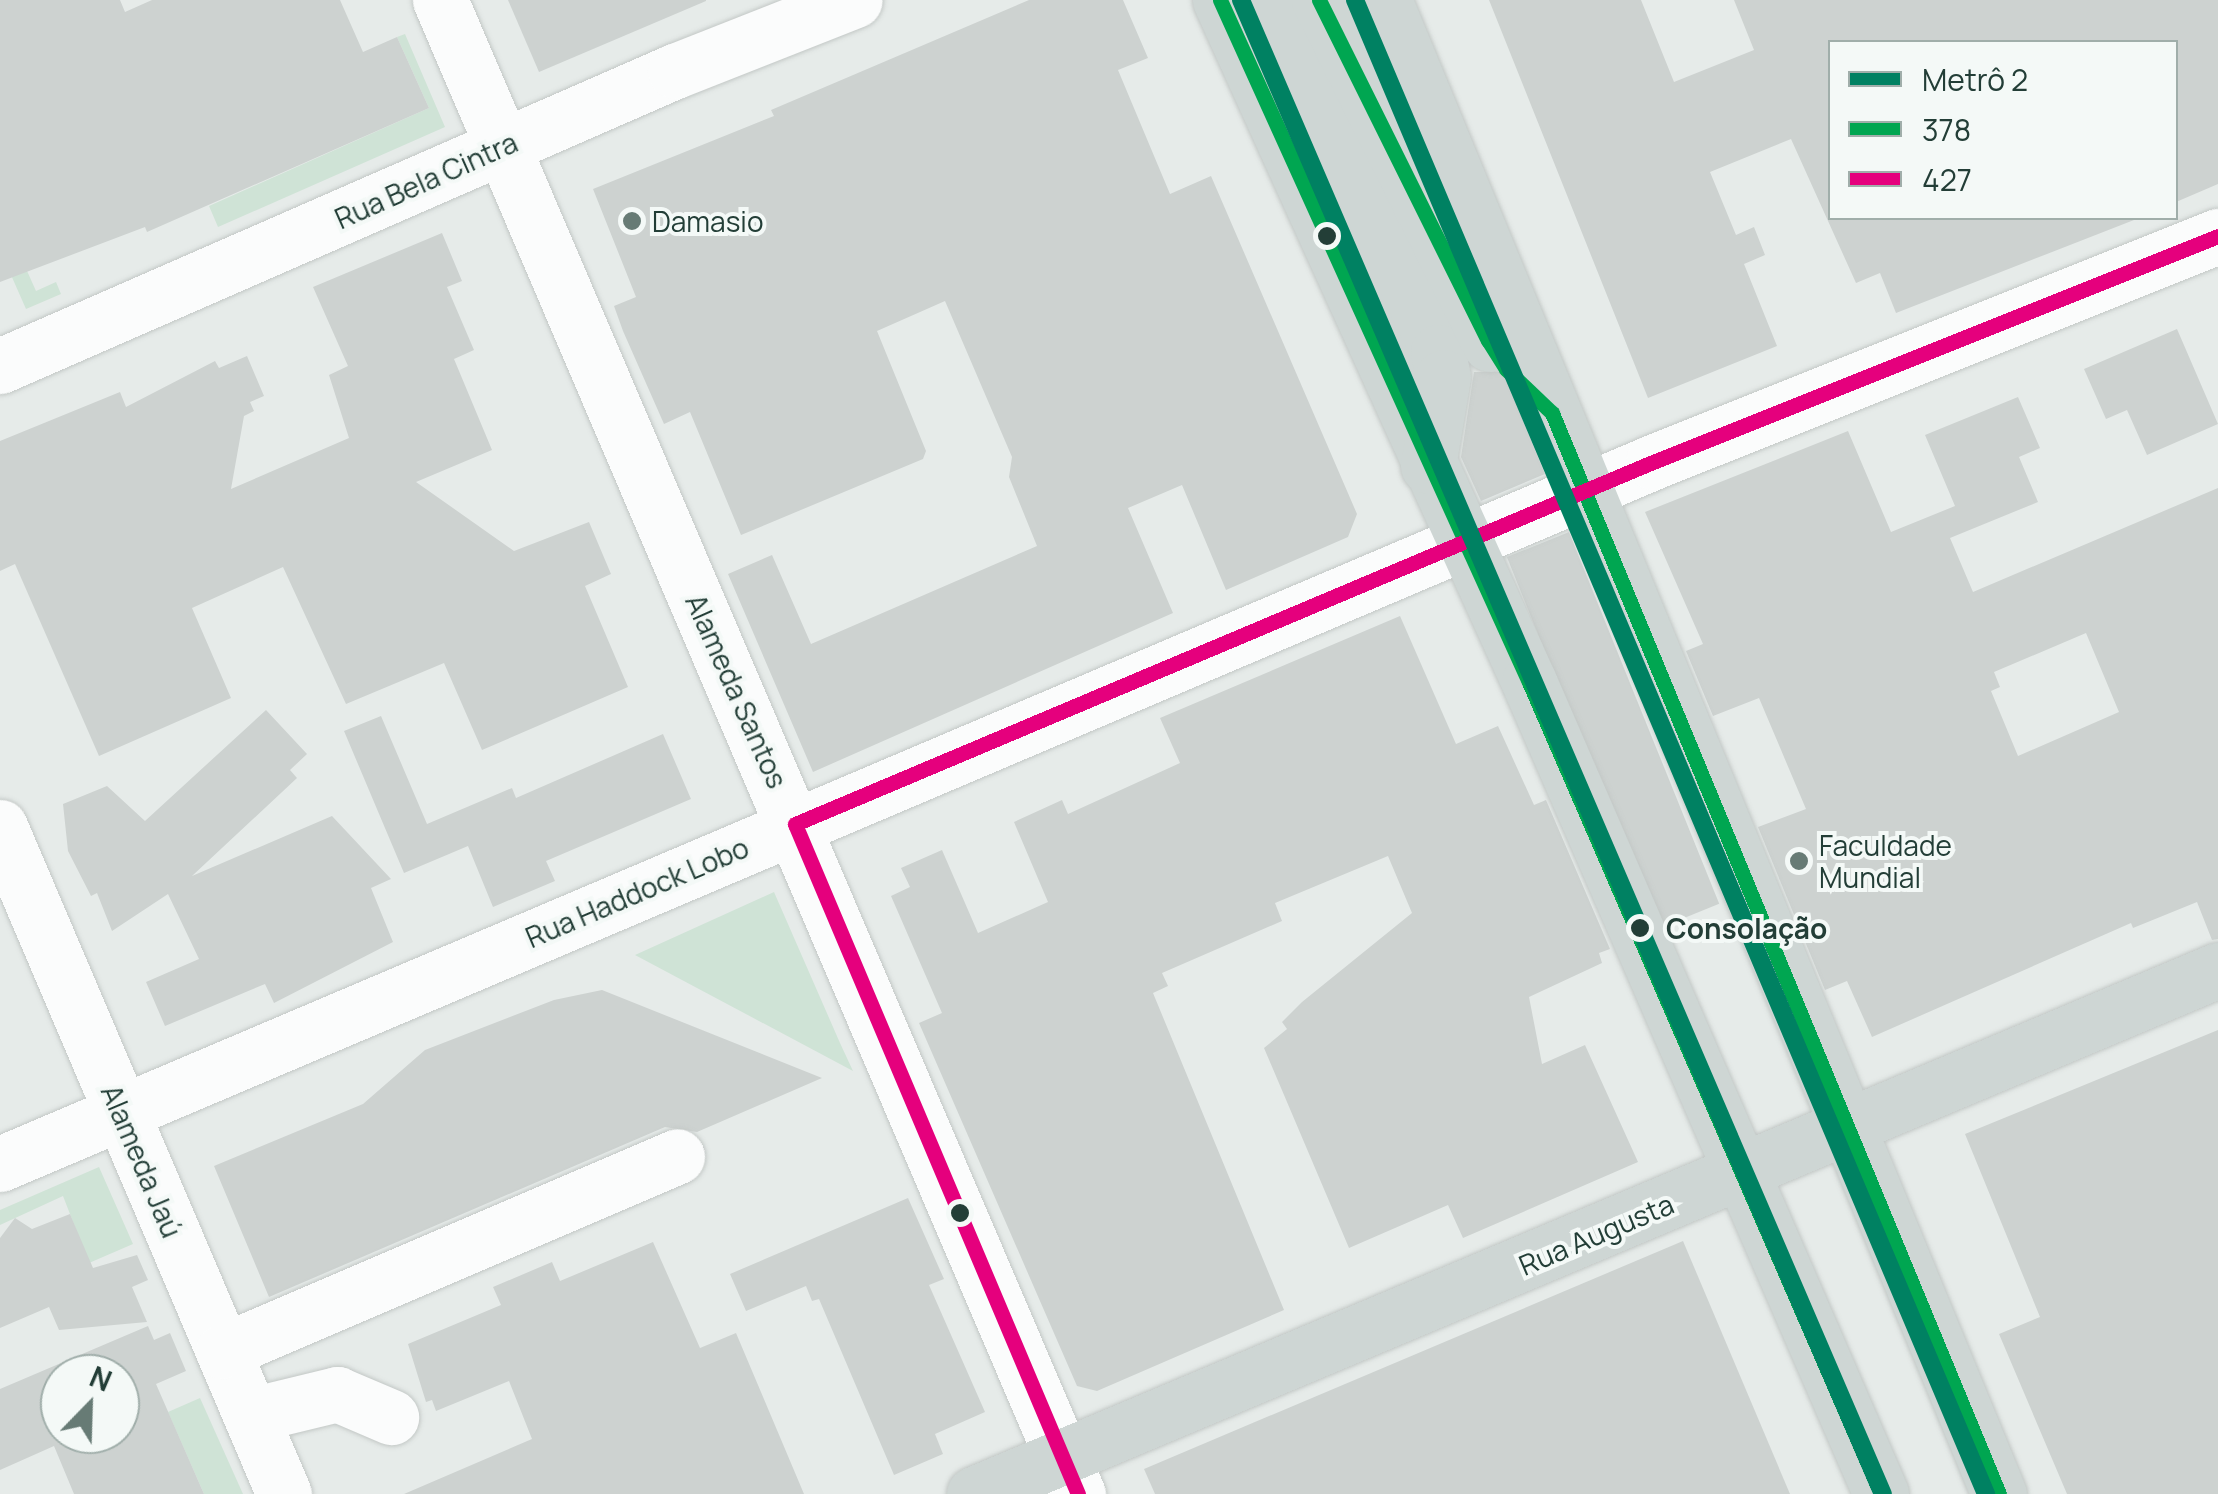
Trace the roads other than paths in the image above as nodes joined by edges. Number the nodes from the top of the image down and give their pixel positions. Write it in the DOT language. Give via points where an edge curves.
graph roads {
  1 [pos="440,0"];
  2 [pos="855,0"];
  3 [pos="1220,0"];
  4 [pos="1276,0"];
  5 [pos="1319,0"];
  6 [pos="1384,0"];
  7 [pos="502,146"];
  8 [pos="2218,236"];
  9 [pos="0,366"];
  10 [pos="1552,412"];
  11 [pos="1428,466"];
  12 [pos="1584,491"];
  13 [pos="1462,542"];
  14 [pos="795,824"];
  15 [pos="0,828"];
  16 [pos="11,883"];
  17 [pos="2218,970"];
  18 [pos="121,1112"];
  19 [pos="1848,1128"];
  20 [pos="677,1156"];
  21 [pos="0,1164"];
  22 [pos="1740,1173"];
  23 [pos="223,1351"];
  24 [pos="250,1415"];
  25 [pos="392,1417"];
  26 [pos="1071,1477"];
  27 [pos="284,1494"];
  28 [pos="974,1494"];
  29 [pos="1881,1494"];
  30 [pos="1999,1494"];
  1 -- 7 [label="street, Alameda Santos"];
  2 -- 7 [label="street, Rua Bela Cintra"];
  3 -- 11 [label="main road"];
  4 -- 11 [label="main road" via="1438,352 1443,377"];
  5 -- 10 [label="main road" via="1488,340 1506,368"];
  6 -- 10 [label="main road"];
  7 -- 9 [label="street, Rua Bela Cintra"];
  7 -- 14 [label="street, Alameda Santos"];
  8 -- 12 [label="street, Rua Haddock Lobo"];
  10 -- 12 [label="main road"];
  11 -- 13 [label="main road"];
  12 -- 13 [label="street, Rua Haddock Lobo"];
  12 -- 19 [label="main road"];
  13 -- 14 [label="street, Rua Haddock Lobo"];
  13 -- 22 [label="main road"];
  14 -- 18 [label="street, Rua Haddock Lobo"];
  14 -- 26 [label="street, Alameda Santos"];
  15 -- 16 [label="street, Alameda Jaú"];
  16 -- 18 [label="street, Alameda Jaú"];
  17 -- 19 [label="main road, Rua Augusta"];
  18 -- 21 [label="street, Rua Haddock Lobo"];
  18 -- 23 [label="street, Alameda Jaú"];
  19 -- 22 [label="main road, Rua Augusta"];
  19 -- 30 [label="main road"];
  20 -- 23 [label="street"];
  22 -- 26 [label="main road, Rua Augusta"];
  22 -- 29 [label="main road"];
  23 -- 24 [label="street, Alameda Jaú"];
  24 -- 25 [label="street" via="337,1394"];
  24 -- 27 [label="street, Alameda Jaú"];
  26 -- 28 [label="main road, Rua Augusta"];
}
